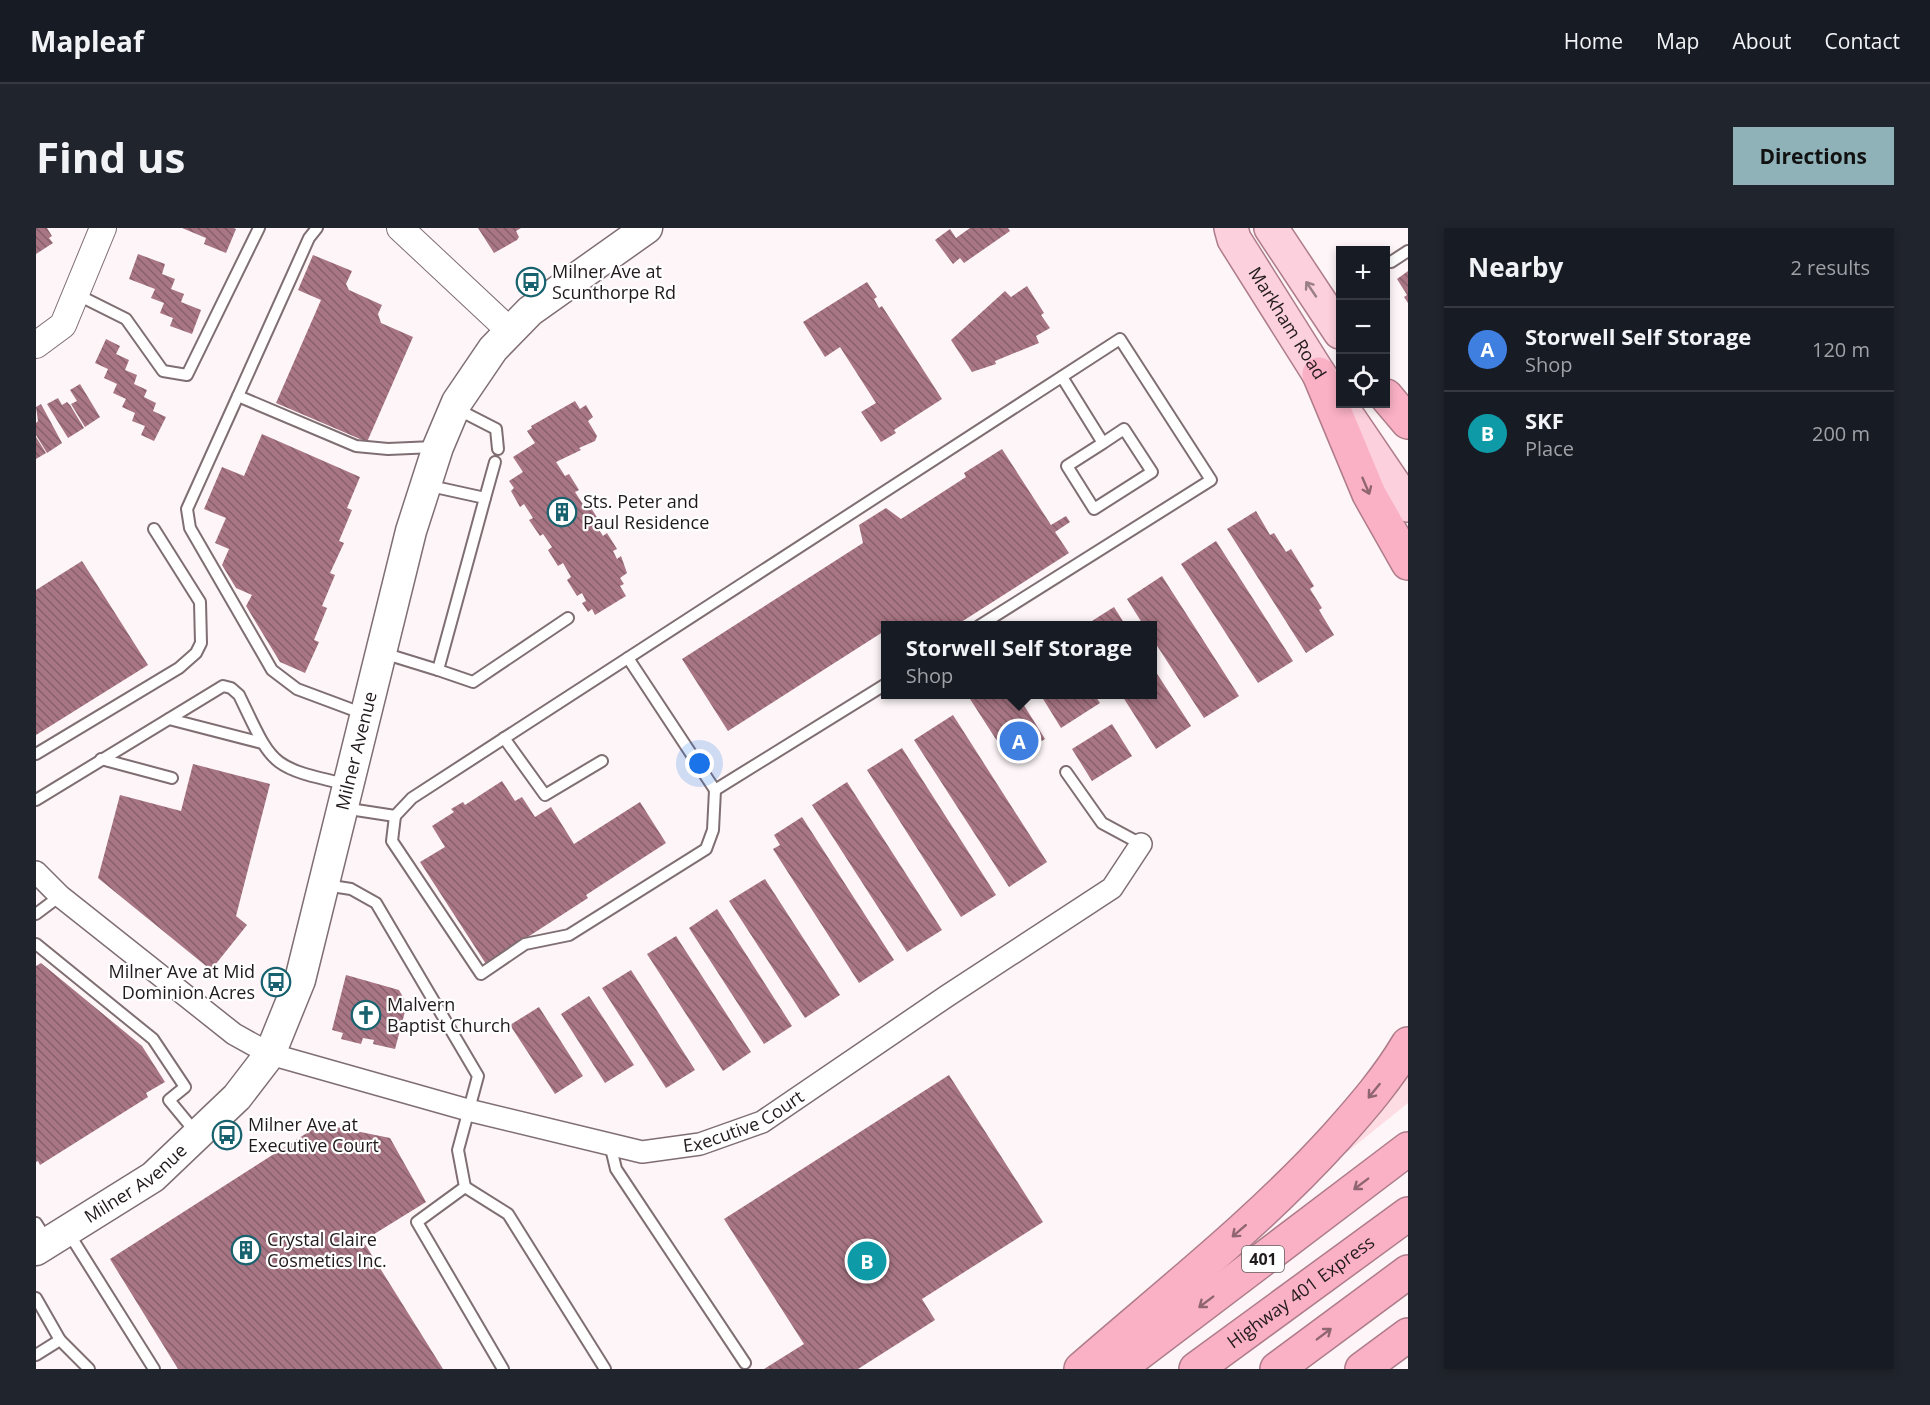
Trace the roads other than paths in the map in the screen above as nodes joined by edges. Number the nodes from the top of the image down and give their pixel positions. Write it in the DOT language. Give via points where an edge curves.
graph roads {
  1 [pos="103,228"];
  2 [pos="259,228"];
  3 [pos="317,228"];
  4 [pos="400,228"];
  5 [pos="647,228"];
  6 [pos="1232,228"];
  7 [pos="1271,228"];
  8 [pos="1408,251"];
  9 [pos="1390,262"];
  10 [pos="76,294"];
  11 [pos="1336,325"];
  12 [pos="509,330"];
  13 [pos="36,345"];
  14 [pos="1319,374"];
  15 [pos="1062,377"];
  16 [pos="238,396"];
  17 [pos="1390,402"];
  18 [pos="1390,404"];
  19 [pos="455,408"];
  20 [pos="1408,422"];
  21 [pos="1408,434"];
  22 [pos="1102,443"];
  23 [pos="438,447"];
  24 [pos="498,449"];
  25 [pos="495,462"];
  26 [pos="426,485"];
  27 [pos="485,498"];
  28 [pos="1408,505"];
  29 [pos="154,529"];
  30 [pos="1408,563"];
  31 [pos="568,618"];
  32 [pos="987,621"];
  33 [pos="380,652"];
  34 [pos="628,658"];
  35 [pos="438,670"];
  36 [pos="881,687"];
  37 [pos="364,714"];
  38 [pos="169,719"];
  39 [pos="504,738"];
  40 [pos="262,743"];
  41 [pos="36,754"];
  42 [pos="101,759"];
  43 [pos="602,761"];
  44 [pos="1066,772"];
  45 [pos="172,778"];
  46 [pos="716,790"];
  47 [pos="345,796"];
  48 [pos="36,800"];
  49 [pos="395,816"];
  50 [pos="1141,844"];
  51 [pos="36,872"];
  52 [pos="325,885"];
  53 [pos="60,896"];
  54 [pos="36,914"];
  55 [pos="36,944"];
  56 [pos="1408,1044"];
  57 [pos="270,1054"];
  58 [pos="468,1110"];
  59 [pos="199,1136"];
  60 [pos="610,1144"];
  61 [pos="1408,1149"];
  62 [pos="465,1187"];
  63 [pos="1408,1215"];
  64 [pos="47,1237"];
  65 [pos="1408,1272"];
  66 [pos="36,1298"];
  67 [pos="1408,1335"];
  68 [pos="60,1340"];
  69 [pos="36,1355"];
  70 [pos="745,1363"];
  71 [pos="89,1369"];
  72 [pos="154,1369"];
  73 [pos="503,1369"];
  74 [pos="605,1369"];
  75 [pos="1081,1369"];
  76 [pos="1118,1369"];
  77 [pos="1196,1369"];
  78 [pos="1277,1369"];
  79 [pos="1362,1369"];
  1 -- 10 [label="street"];
  2 -- 10 [label="lane" via="187,375 163,371 126,319"];
  3 -- 16 [label="lane"];
  4 -- 12 [label="street"];
  5 -- 12 [label="main road, Milner Avenue" via="558,289"];
  6 -- 14 [label="main road, Markham Road" via="1233,239"];
  11 -- 7 [label="main road, Markham Road, one-way"];
  8 -- 9 [label="lane"];
  10 -- 13 [label="street" via="63,325"];
  12 -- 19 [label="main road, Milner Avenue" via="492,349"];
  14 -- 28 [label="main road, Markham Road"];
  14 -- 30 [label="highway, one-way" via="1369,494"];
  15 -- 22 [label="lane"];
  15 -- 32 [label="lane" via="1120,339 1211,480"];
  15 -- 34 [label="lane"];
  16 -- 23 [label="lane" via="356,446"];
  16 -- 37 [label="lane" via="186,518 272,670 297,689"];
  17 -- 20 [label="highway"];
  18 -- 21 [label="main road"];
  19 -- 23 [label="main road, Milner Avenue"];
  19 -- 24 [label="lane" via="496,429"];
  22 -- 22 [label="lane" via="1066,466 1094,509 1152,472 1124,429"];
  23 -- 26 [label="main road, Milner Avenue"];
  25 -- 27 [label="lane"];
  26 -- 27 [label="lane"];
  26 -- 33 [label="main road, Milner Avenue"];
  27 -- 35 [label="lane"];
  29 -- 41 [label="lane" via="200,602 201,643 196,653 179,668"];
  31 -- 35 [label="lane" via="473,682"];
  33 -- 35 [label="lane"];
  33 -- 37 [label="main road, Milner Avenue"];
  34 -- 39 [label="lane"];
  34 -- 46 [label="lane"];
  36 -- 46 [label="lane"];
  37 -- 47 [label="main road, Milner Avenue"];
  38 -- 40 [label="lane"];
  38 -- 40 [label="lane" via="223,686 231,688 239,695"];
  38 -- 42 [label="lane"];
  39 -- 43 [label="lane" via="545,795"];
  39 -- 49 [label="lane" via="412,798"];
  40 -- 47 [label="lane" via="282,766"];
  42 -- 45 [label="lane"];
  42 -- 48 [label="lane"];
  44 -- 50 [label="lane" via="1102,823"];
  46 -- 49 [label="lane" via="713,830 706,849 569,935 525,945 481,974 392,841"];
  47 -- 49 [label="lane"];
  47 -- 52 [label="main road, Milner Avenue"];
  50 -- 60 [label="street, Executive Court" via="1112,888 762,1122 700,1144 642,1152"];
  51 -- 53 [label="street, Executive Court"];
  52 -- 57 [label="main road, Milner Avenue" via="300,980"];
  52 -- 58 [label="lane" via="351,889 376,903 478,1076"];
  53 -- 54 [label="lane"];
  53 -- 57 [label="street, Executive Court" via="234,1034"];
  55 -- 59 [label="lane" via="153,1039 185,1087 169,1100"];
  56 -- 75 [label="highway, one-way" via="1396,1065 1292,1186"];
  57 -- 58 [label="street, Executive Court"];
  57 -- 59 [label="main road, Milner Avenue" via="237,1097"];
  58 -- 60 [label="street, Executive Court"];
  58 -- 62 [label="lane" via="458,1150"];
  59 -- 64 [label="main road, Milner Avenue" via="153,1177"];
  60 -- 70 [label="lane" via="616,1169"];
  61 -- 76 [label="highway, 401, one-way"];
  62 -- 73 [label="lane" via="417,1222"];
  62 -- 74 [label="lane" via="508,1214"];
  63 -- 77 [label="highway, Highway 401 Express / 401"];
  64 -- 72 [label="lane"];
  78 -- 65 [label="highway, one-way"];
  66 -- 68 [label="lane"];
  67 -- 79 [label="highway"];
  68 -- 69 [label="lane"];
  68 -- 71 [label="lane"];
}
